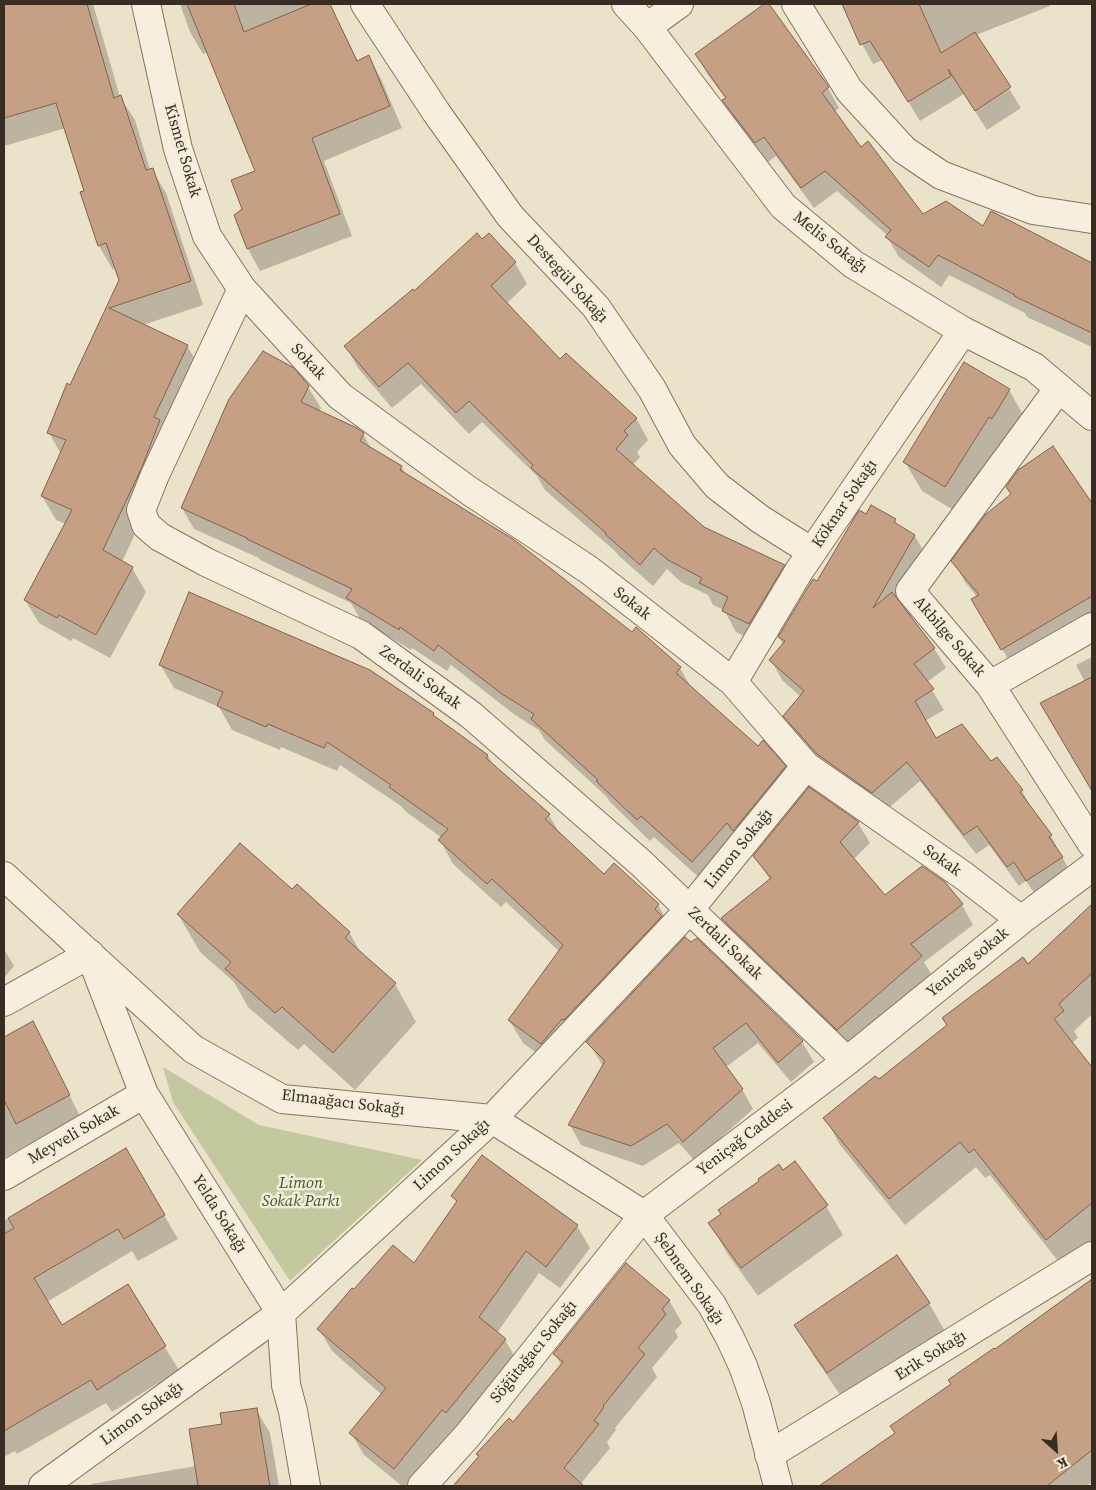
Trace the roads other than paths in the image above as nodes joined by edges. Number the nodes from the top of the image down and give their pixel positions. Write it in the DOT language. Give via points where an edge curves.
graph roads {
  1 [pos="146,4"];
  2 [pos="364,4"];
  3 [pos="626,4"];
  4 [pos="679,4"];
  5 [pos="796,4"];
  6 [pos="647,27"];
  7 [pos="1092,219"];
  8 [pos="242,290"];
  9 [pos="964,330"];
  10 [pos="1059,388"];
  11 [pos="1092,416"];
  12 [pos="812,552"];
  13 [pos="1092,627"];
  14 [pos="733,682"];
  15 [pos="990,685"];
  16 [pos="806,766"];
  17 [pos="1092,844"];
  18 [pos="1092,867"];
  19 [pos="4,876"];
  20 [pos="689,910"];
  21 [pos="1021,920"];
  22 [pos="90,954"];
  23 [pos="4,1002"];
  24 [pos="846,1061"];
  25 [pos="144,1094"];
  26 [pos="492,1119"];
  27 [pos="4,1176"];
  28 [pos="644,1215"];
  29 [pos="1092,1256"];
  30 [pos="281,1313"];
  31 [pos="769,1455"];
  32 [pos="43,1486"];
  33 [pos="306,1486"];
  34 [pos="422,1486"];
  35 [pos="778,1486"];
  1 -- 8 [label="street, Kismet Sokak" via="181,158 207,236"];
  2 -- 12 [label="street, Destegül Sokağı" via="510,216 596,307 652,389 682,445 717,486 760,519"];
  3 -- 6 [label="street, Melis Sokağı"];
  4 -- 6 [label="street"];
  5 -- 7 [label="street" via="849,90 904,150 941,175 1033,210"];
  6 -- 9 [label="street, Melis Sokağı" via="783,206 853,264"];
  8 -- 14 [label="street, Sokak" via="340,396 468,490 589,570"];
  8 -- 20 [label="street, Zerdali Sokak" via="155,475 141,510 146,525 160,537 206,562 361,635 471,715"];
  9 -- 10 [label="street, Melis Sokağı" via="1034,367"];
  9 -- 12 [label="street, Köknar Sokağı"];
  10 -- 11 [label="street, Melis Sokağı"];
  10 -- 15 [label="street, Akbilge Sokak" via="910,591"];
  12 -- 14 [label="street, Köknar Sokağı"];
  13 -- 15 [label="street"];
  14 -- 16 [label="street, Sokak"];
  15 -- 17 [label="street, Akbilge Sokak"];
  16 -- 20 [label="street, Limon Sokağı"];
  16 -- 21 [label="street, Sokak" via="964,876"];
  18 -- 21 [label="street, Yenicag sokak"];
  19 -- 22 [label="street, Elmaağacı Sokağı"];
  20 -- 24 [label="street, Zerdali Sokak"];
  20 -- 26 [label="street, Limon Sokağı"];
  21 -- 24 [label="street, Yenicag sokak"];
  22 -- 23 [label="street"];
  22 -- 25 [label="street, Yelda Sokağı"];
  22 -- 26 [label="street, Elmaağacı Sokağı" via="194,1049 282,1100"];
  24 -- 28 [label="street, Yeniçağ Caddesi"];
  25 -- 27 [label="street, Meyveli Sokak"];
  25 -- 30 [label="street, Yelda Sokağı"];
  26 -- 28 [label="street, Elmaağacı Sokağı"];
  26 -- 30 [label="street, Limon Sokağı"];
  28 -- 31 [label="street, Şebnem Sokağı" via="712,1305 730,1338 756,1402"];
  28 -- 34 [label="street, Söğütağacı Sokağı" via="468,1435"];
  29 -- 31 [label="street, Erik Sokağı"];
  30 -- 32 [label="street, Limon Sokağı"];
  30 -- 33 [label="street, Yelda Sokağı" via="286,1385"];
  31 -- 35 [label="street, Şebnem Sokağı"];
}
